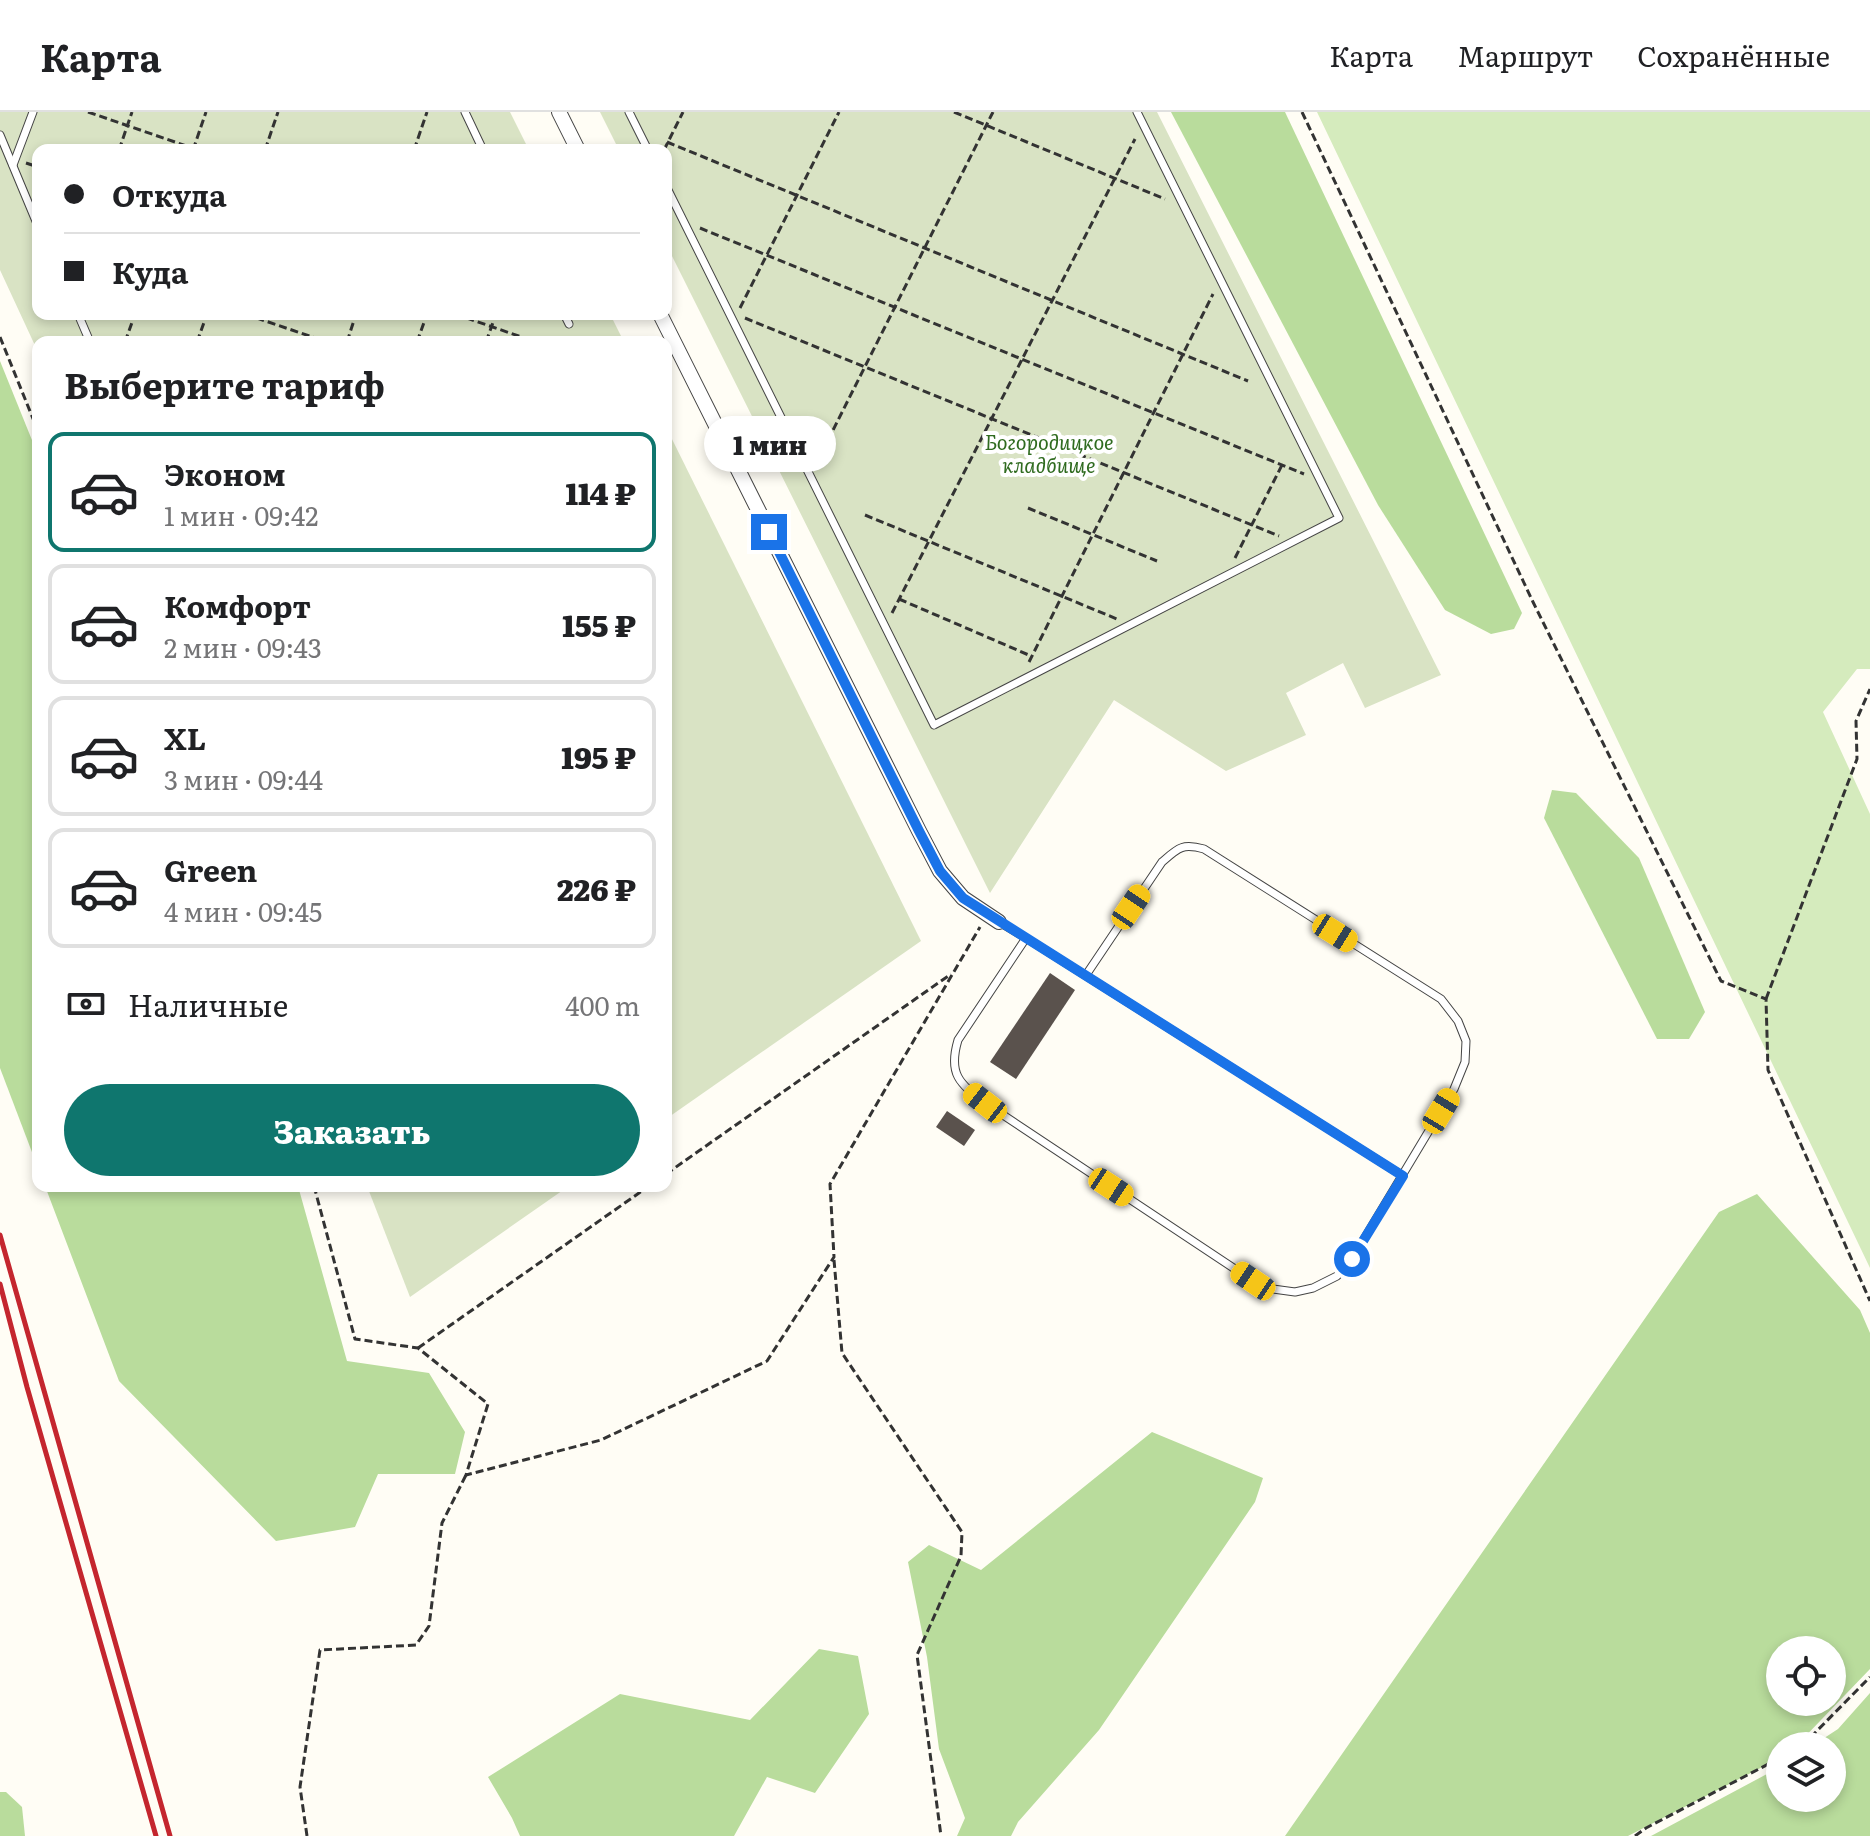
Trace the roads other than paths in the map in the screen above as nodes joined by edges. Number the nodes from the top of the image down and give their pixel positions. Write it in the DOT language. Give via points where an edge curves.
graph roads {
  1 [pos="33,112"];
  2 [pos="465,112"];
  3 [pos="559,112"];
  4 [pos="629,112"];
  5 [pos="1137,112"];
  6 [pos="0,135"];
  7 [pos="480,144"];
  8 [pos="575,144"];
  9 [pos="645,144"];
  10 [pos="13,165"];
  11 [pos="672,198"];
  12 [pos="32,211"];
  13 [pos="567,320"];
  14 [pos="569,324"];
  15 [pos="672,338"];
  16 [pos="993,918"];
  17 [pos="1026,938"];
  18 [pos="1086,975"];
  19 [pos="1403,1176"];
  1 -- 10 [label="lane"];
  2 -- 7 [label="lane"];
  3 -- 8 [label="street"];
  4 -- 9 [label="lane"];
  5 -- 11 [label="lane" via="1339,518 934,725"];
  6 -- 10 [label="lane"];
  10 -- 12 [label="lane"];
  13 -- 14 [label="lane"];
  15 -- 16 [label="street" via="940,871 963,898"];
  16 -- 17 [label="lane"];
  17 -- 18 [label="lane"];
  17 -- 19 [label="lane" via="958,1040 953,1056 961,1084 1253,1281 1295,1292 1337,1276"];
  18 -- 19 [label="lane"];
  18 -- 19 [label="lane" via="1162,862 1190,845 1441,999 1466,1041 1465,1062"];
}
